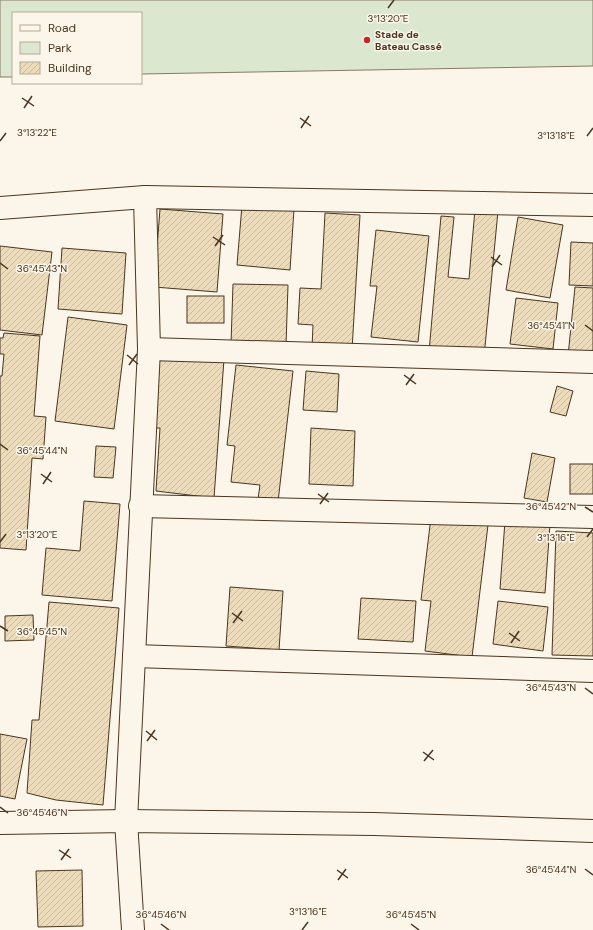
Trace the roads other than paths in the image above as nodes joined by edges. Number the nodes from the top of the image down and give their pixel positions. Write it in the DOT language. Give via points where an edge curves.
graph roads {
  1 [pos="145,197"];
  2 [pos="593,205"];
  3 [pos="0,208"];
  4 [pos="149,349"];
  5 [pos="593,362"];
  6 [pos="140,506"];
  7 [pos="593,517"];
  8 [pos="134,656"];
  9 [pos="593,670"];
  10 [pos="126,821"];
  11 [pos="0,823"];
  12 [pos="593,831"];
  13 [pos="133,930"];
  1 -- 2 [label="street"];
  1 -- 3 [label="street"];
  1 -- 4 [label="street"];
  4 -- 5 [label="street"];
  4 -- 6 [label="street"];
  6 -- 7 [label="street"];
  6 -- 8 [label="street"];
  8 -- 9 [label="street"];
  8 -- 10 [label="street"];
  10 -- 11 [label="street"];
  10 -- 12 [label="street" via="374,824"];
  10 -- 13 [label="street"];
}
